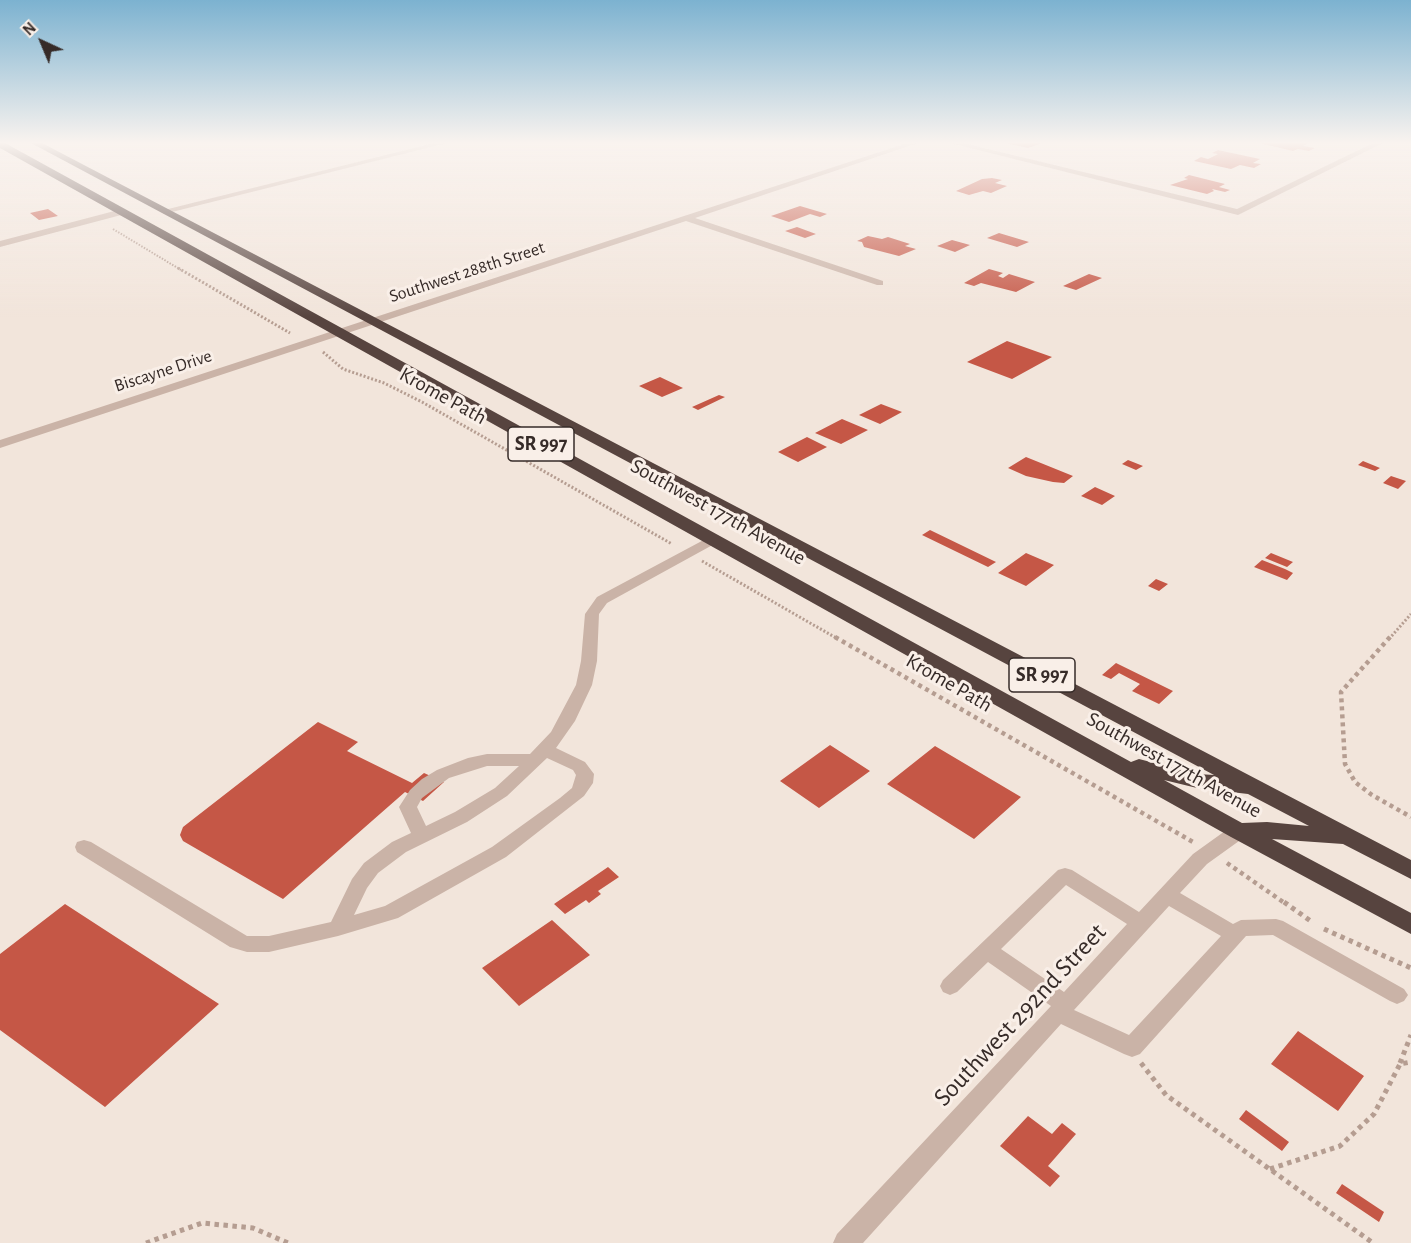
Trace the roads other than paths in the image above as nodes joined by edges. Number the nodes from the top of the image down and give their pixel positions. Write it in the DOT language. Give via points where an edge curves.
graph roads {
  1 [pos="102,201"];
  2 [pos="145,201"];
  3 [pos="205,201"];
  4 [pos="738,201"];
  5 [pos="1193,201"];
  6 [pos="1260,201"];
  7 [pos="164,211"];
  8 [pos="122,212"];
  9 [pos="686,218"];
  10 [pos="0,244"];
  11 [pos="880,283"];
  12 [pos="370,321"];
  13 [pos="338,332"];
  14 [pos="0,444"];
  15 [pos="713,539"];
  16 [pos="541,755"];
  17 [pos="1112,759"];
  18 [pos="1254,786"];
  19 [pos="1239,831"];
  20 [pos="421,836"];
  21 [pos="1351,838"];
  22 [pos="84,847"];
  23 [pos="1411,870"];
  24 [pos="1167,895"];
  25 [pos="1141,923"];
  26 [pos="1411,924"];
  27 [pos="338,928"];
  28 [pos="1235,935"];
  29 [pos="987,950"];
  30 [pos="950,986"];
  31 [pos="1397,995"];
  32 [pos="1062,1009"];
  33 [pos="846,1243"];
  1 -- 8 [label="highway, Southwest 177th Avenue / SR 997"];
  2 -- 7 [label="highway, Southwest 177th Avenue / SR 997"];
  3 -- 7 [label="street"];
  4 -- 9 [label="street, Southwest 288th Street"];
  5 -- 6 [label="street" via="1238,212"];
  7 -- 12 [label="highway, Southwest 177th Avenue / SR 997"];
  8 -- 10 [label="street"];
  8 -- 13 [label="highway, Southwest 177th Avenue / SR 997"];
  9 -- 11 [label="street"];
  9 -- 12 [label="street, Southwest 288th Street"];
  12 -- 13 [label="street, Southwest 288th Street"];
  12 -- 18 [label="highway, Southwest 177th Avenue / SR 997"];
  13 -- 14 [label="street, Biscayne Drive"];
  13 -- 15 [label="highway, Southwest 177th Avenue / SR 997"];
  15 -- 16 [label="street" via="614,593 596,607 590,624 590,661 584,685 567,721"];
  15 -- 17 [label="highway, Southwest 177th Avenue / SR 997"];
  16 -- 20 [label="street" via="483,804"];
  16 -- 20 [label="street" via="468,764 428,783 408,807"];
  16 -- 27 [label="street" via="579,765 585,774 578,792 566,803 499,852 391,912"];
  17 -- 18 [label="highway" via="1197,781"];
  17 -- 19 [label="highway, Southwest 177th Avenue / SR 997"];
  18 -- 21 [label="highway, Southwest 177th Avenue / SR 997"];
  19 -- 21 [label="highway"];
  19 -- 24 [label="street, Southwest 292nd Street" via="1208,852"];
  19 -- 26 [label="highway, Southwest 177th Avenue / SR 997"];
  20 -- 27 [label="street" via="371,868"];
  21 -- 23 [label="highway, Southwest 177th Avenue / SR 997"];
  22 -- 27 [label="street" via="237,941 269,944"];
  24 -- 25 [label="street, Southwest 292nd Street"];
  24 -- 28 [label="street"];
  25 -- 29 [label="street" via="1065,875"];
  25 -- 32 [label="street, Southwest 292nd Street"];
  28 -- 31 [label="street" via="1241,928 1276,927"];
  28 -- 32 [label="street" via="1132,1047"];
  29 -- 30 [label="street"];
  29 -- 32 [label="street"];
  32 -- 33 [label="street, Southwest 292nd Street"];
}
